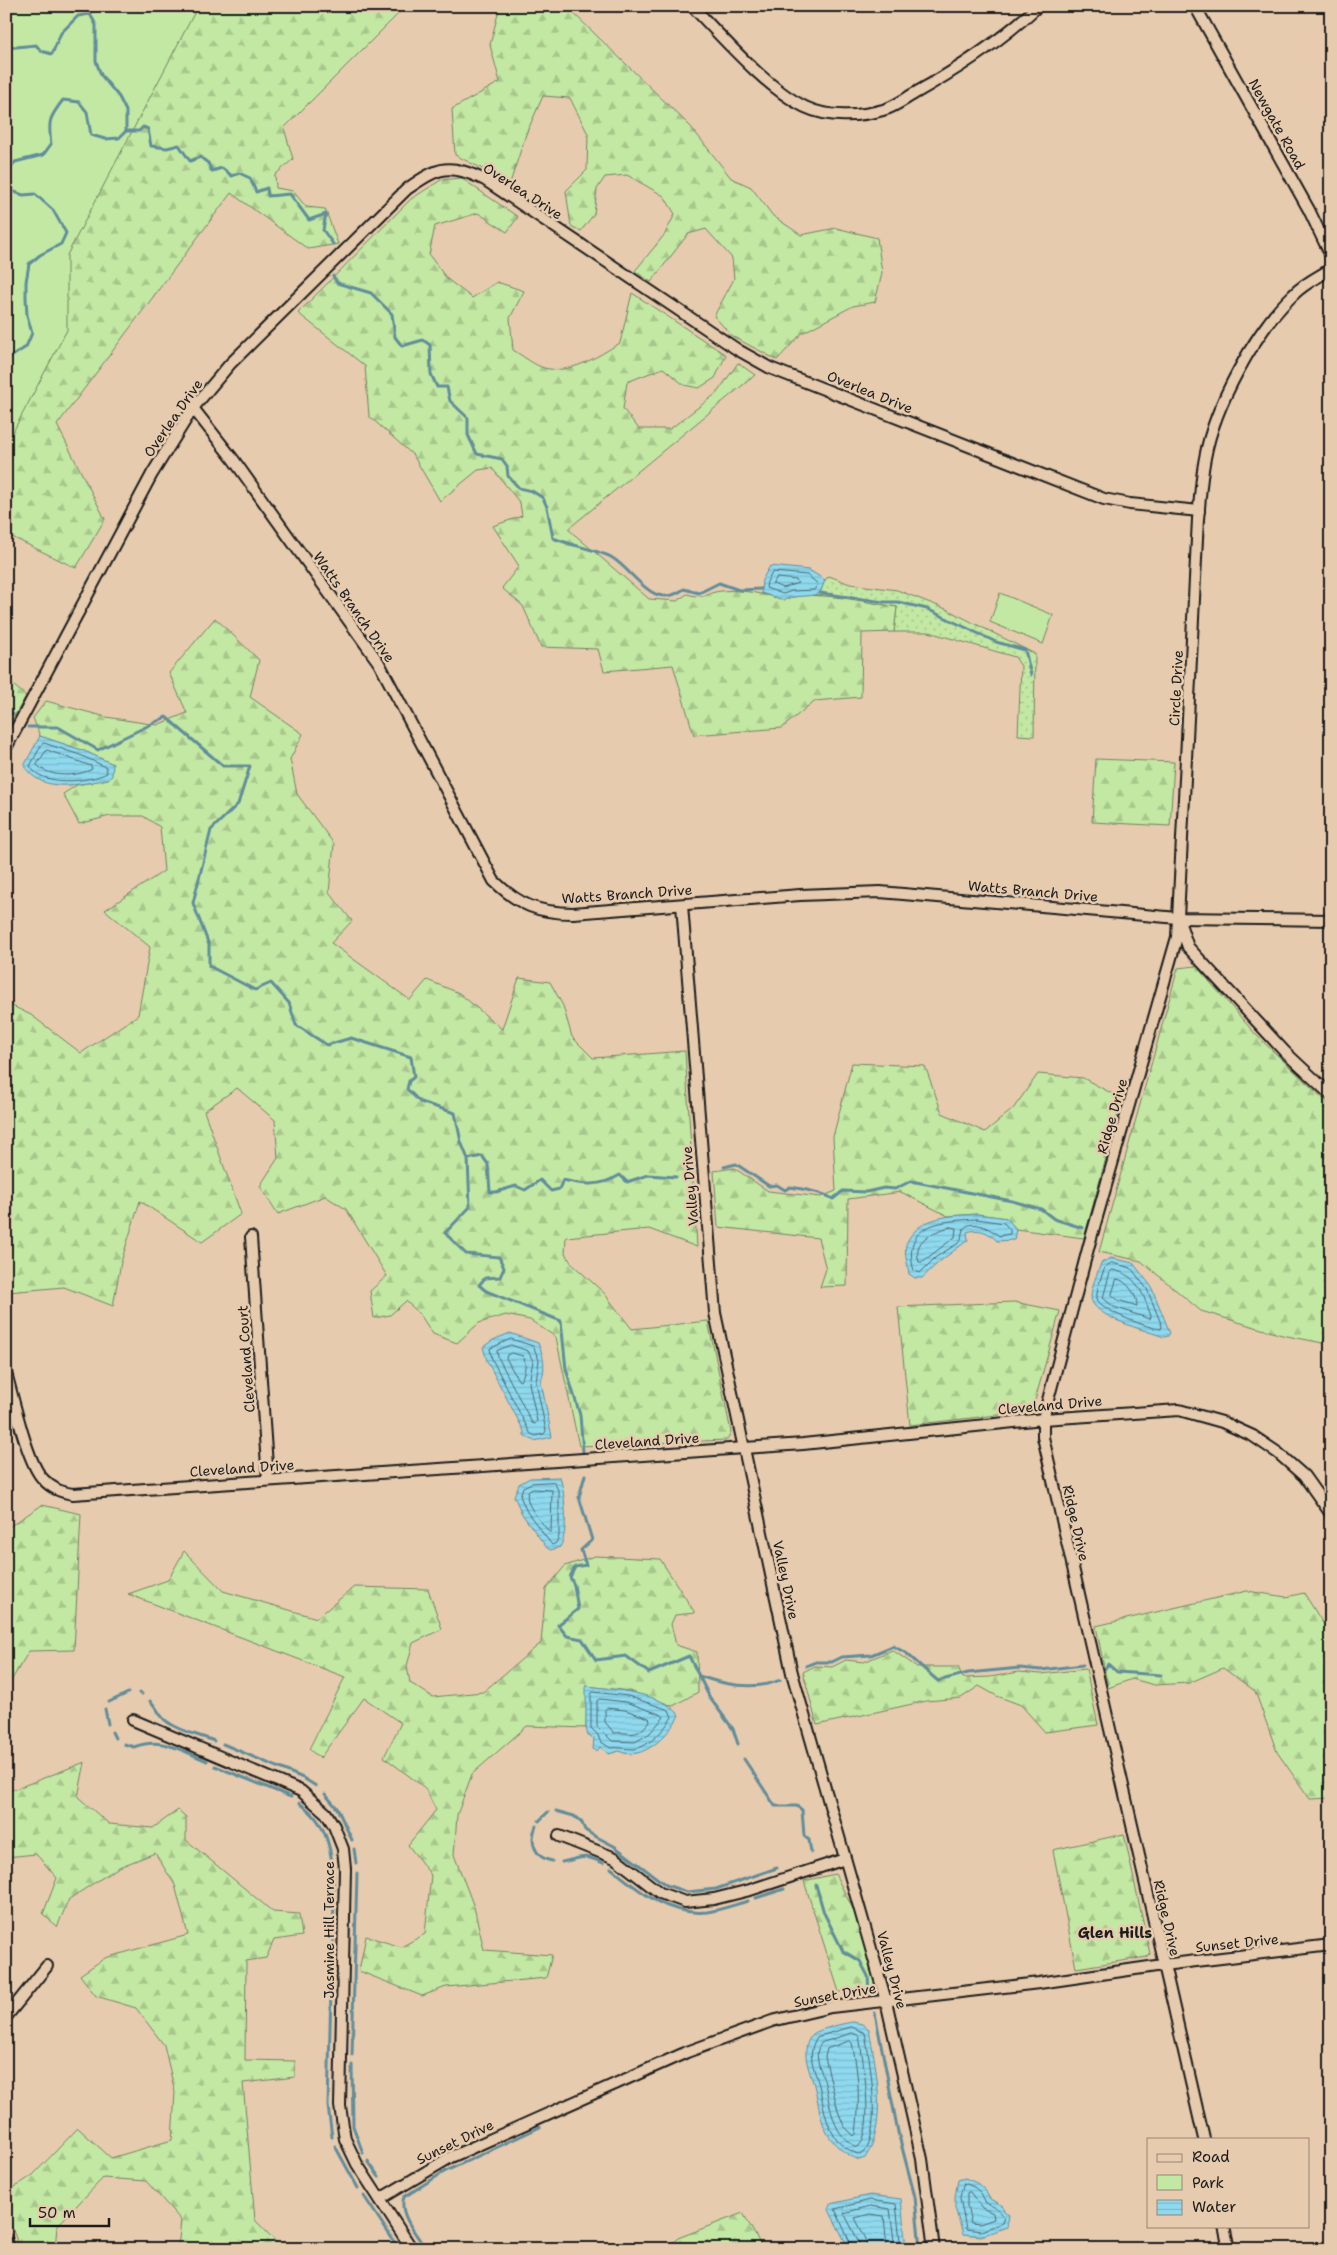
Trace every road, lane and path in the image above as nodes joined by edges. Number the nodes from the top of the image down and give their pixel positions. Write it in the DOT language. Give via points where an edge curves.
graph roads {
  1 [pos="692,6"];
  2 [pos="1038,6"];
  3 [pos="1195,6"];
  4 [pos="1331,256"];
  5 [pos="1331,269"];
  6 [pos="193,408"];
  7 [pos="1199,511"];
  8 [pos="6,748"];
  9 [pos="682,905"];
  10 [pos="1178,918"];
  11 [pos="1331,920"];
  12 [pos="1331,1095"];
  13 [pos="251,1237"];
  14 [pos="6,1373"];
  15 [pos="1043,1419"];
  16 [pos="744,1448"];
  17 [pos="268,1480"];
  18 [pos="1331,1514"];
  19 [pos="133,1720"];
  20 [pos="559,1836"];
  21 [pos="844,1859"];
  22 [pos="1331,1945"];
  23 [pos="1163,1965"];
  24 [pos="48,1966"];
  25 [pos="886,2001"];
  26 [pos="6,2017"];
  27 [pos="1204,2138"];
  28 [pos="380,2198"];
  29 [pos="1224,2228"];
  30 [pos="6,2239"];
  31 [pos="10,2249"];
  32 [pos="412,2249"];
  33 [pos="934,2249"];
  34 [pos="1229,2249"];
  1 -- 2 [label="street" via="780,92 807,108 858,115 886,110 958,70"];
  3 -- 4 [label="street, Newgate Road" via="1309,210"];
  5 -- 7 [label="street, Circle Drive" via="1294,293 1267,322 1224,398 1205,457"];
  6 -- 7 [label="street, Overlea Drive" via="230,364 407,189 448,168 463,170 485,180 738,350 770,368 1104,499"];
  6 -- 8 [label="street, Overlea Drive" via="152,474"];
  6 -- 9 [label="street, Watts Branch Drive" via="379,663 494,881 517,901 548,912"];
  7 -- 10 [label="street, Circle Drive"];
  9 -- 10 [label="street, Watts Branch Drive" via="880,892"];
  9 -- 16 [label="street, Valley Drive" via="715,1313"];
  10 -- 11 [label="street, Watts Branch Drive"];
  10 -- 12 [label="street, Circle Drive" via="1188,947 1285,1052"];
  10 -- 15 [label="street, Ridge Drive" via="1177,937"];
  13 -- 17 [label="street, Cleveland Court"];
  14 -- 17 [label="street, Cleveland Drive" via="27,1448 42,1478 59,1492 73,1494"];
  15 -- 16 [label="street, Cleveland Drive"];
  15 -- 18 [label="street, Cleveland Drive" via="1179,1410 1222,1422 1253,1436 1293,1465"];
  15 -- 23 [label="street, Ridge Drive" via="1043,1437"];
  16 -- 17 [label="street, Cleveland Drive"];
  16 -- 21 [label="street, Valley Drive" via="792,1674"];
  19 -- 28 [label="street, Jasmine Hill Terrace" via="302,1791 334,1826 343,1849 346,1870 342,2125 356,2164"];
  20 -- 21 [label="street" via="614,1858 660,1893 685,1902 714,1900"];
  21 -- 25 [label="street, Valley Drive"];
  22 -- 23 [label="street, Sunset Drive"];
  23 -- 25 [label="street, Sunset Drive"];
  23 -- 27 [label="street, Ridge Drive"];
  24 -- 26 [label="street"];
  25 -- 28 [label="street, Sunset Drive" via="831,2007 743,2030 451,2157"];
  25 -- 33 [label="street, Valley Drive" via="922,2159"];
  28 -- 32 [label="street, Jasmine Hill Terrace"];
  29 -- 34 [label="street"];
  30 -- 31 [label="street"];
}
